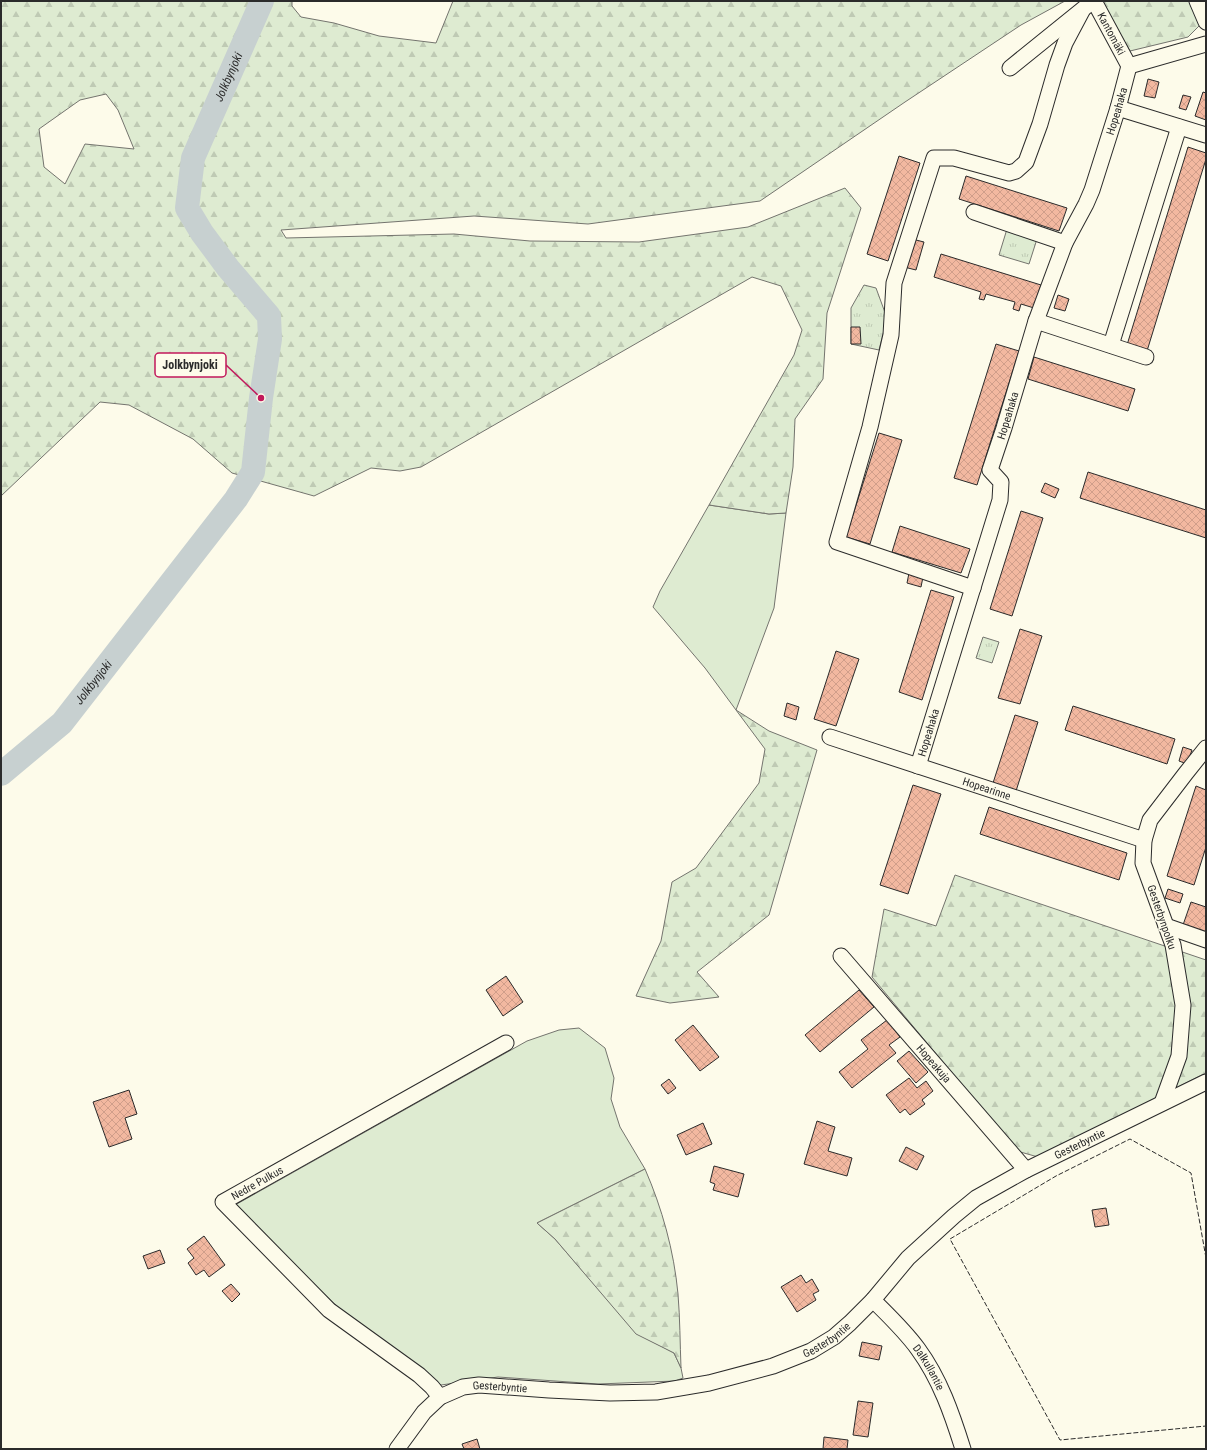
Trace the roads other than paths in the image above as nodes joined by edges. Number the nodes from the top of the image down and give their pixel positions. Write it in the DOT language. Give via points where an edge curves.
graph roads {
  1 [pos="1094,1"];
  2 [pos="1201,4"];
  3 [pos="1082,11"];
  4 [pos="1206,22"];
  5 [pos="1206,44"];
  6 [pos="1129,66"];
  7 [pos="1010,68"];
  8 [pos="1118,108"];
  9 [pos="1179,127"];
  10 [pos="1206,135"];
  11 [pos="974,212"];
  12 [pos="1065,243"];
  13 [pos="1036,321"];
  14 [pos="1111,345"];
  15 [pos="1146,357"];
  16 [pos="973,588"];
  17 [pos="830,737"];
  18 [pos="1204,754"];
  19 [pos="918,766"];
  20 [pos="1144,840"];
  21 [pos="1166,926"];
  22 [pos="1206,940"];
  23 [pos="841,956"];
  24 [pos="506,1043"];
  25 [pos="1206,1082"];
  26 [pos="1162,1103"];
  27 [pos="1026,1170"];
  28 [pos="873,1300"];
  29 [pos="440,1397"];
  30 [pos="397,1449"];
  31 [pos="963,1449"];
  1 -- 3 [label="street"];
  1 -- 6 [label="street, Kantomäki"];
  2 -- 4 [label="street"];
  3 -- 7 [label="street"];
  3 -- 16 [label="street" via="1056,65 1040,124 1026,162 1021,168 1009,173 954,158 934,158 894,283 891,336 870,427 837,542"];
  5 -- 6 [label="street"];
  6 -- 8 [label="street, Hopeahaka"];
  8 -- 9 [label="street"];
  8 -- 12 [label="street, Hopeahaka" via="1092,190"];
  9 -- 10 [label="street"];
  9 -- 14 [label="street"];
  11 -- 12 [label="street"];
  12 -- 13 [label="street, Hopeahaka"];
  13 -- 14 [label="street"];
  13 -- 16 [label="street, Hopeahaka" via="990,470 1001,482 1000,500"];
  14 -- 15 [label="street"];
  16 -- 19 [label="street, Hopeahaka"];
  17 -- 19 [label="street, Hopearinne"];
  18 -- 20 [label="street, Gesterbynpolku" via="1150,820"];
  19 -- 20 [label="street, Hopearinne"];
  20 -- 21 [label="street, Gesterbynpolku" via="1143,863"];
  21 -- 22 [label="street"];
  21 -- 26 [label="street, Gesterbynpolku" via="1173,945 1183,1005 1178,1056"];
  23 -- 27 [label="street, Hopeakuja"];
  24 -- 29 [label="street, Nedre Pulkus" via="223,1202 329,1310 419,1375"];
  25 -- 26 [label="street, Gesterbyntie"];
  26 -- 27 [label="street, Gesterbyntie"];
  27 -- 28 [label="street, Gesterbyntie" via="976,1198 954,1216 908,1258"];
  28 -- 29 [label="street, Gesterbyntie" via="840,1332 811,1351 773,1366 709,1383 656,1392 610,1393 479,1385"];
  28 -- 31 [label="street, Dalkullantie" via="900,1326 919,1349 933,1372 947,1402"];
  29 -- 30 [label="street, Gesterbyntie" via="424,1412"];
}
